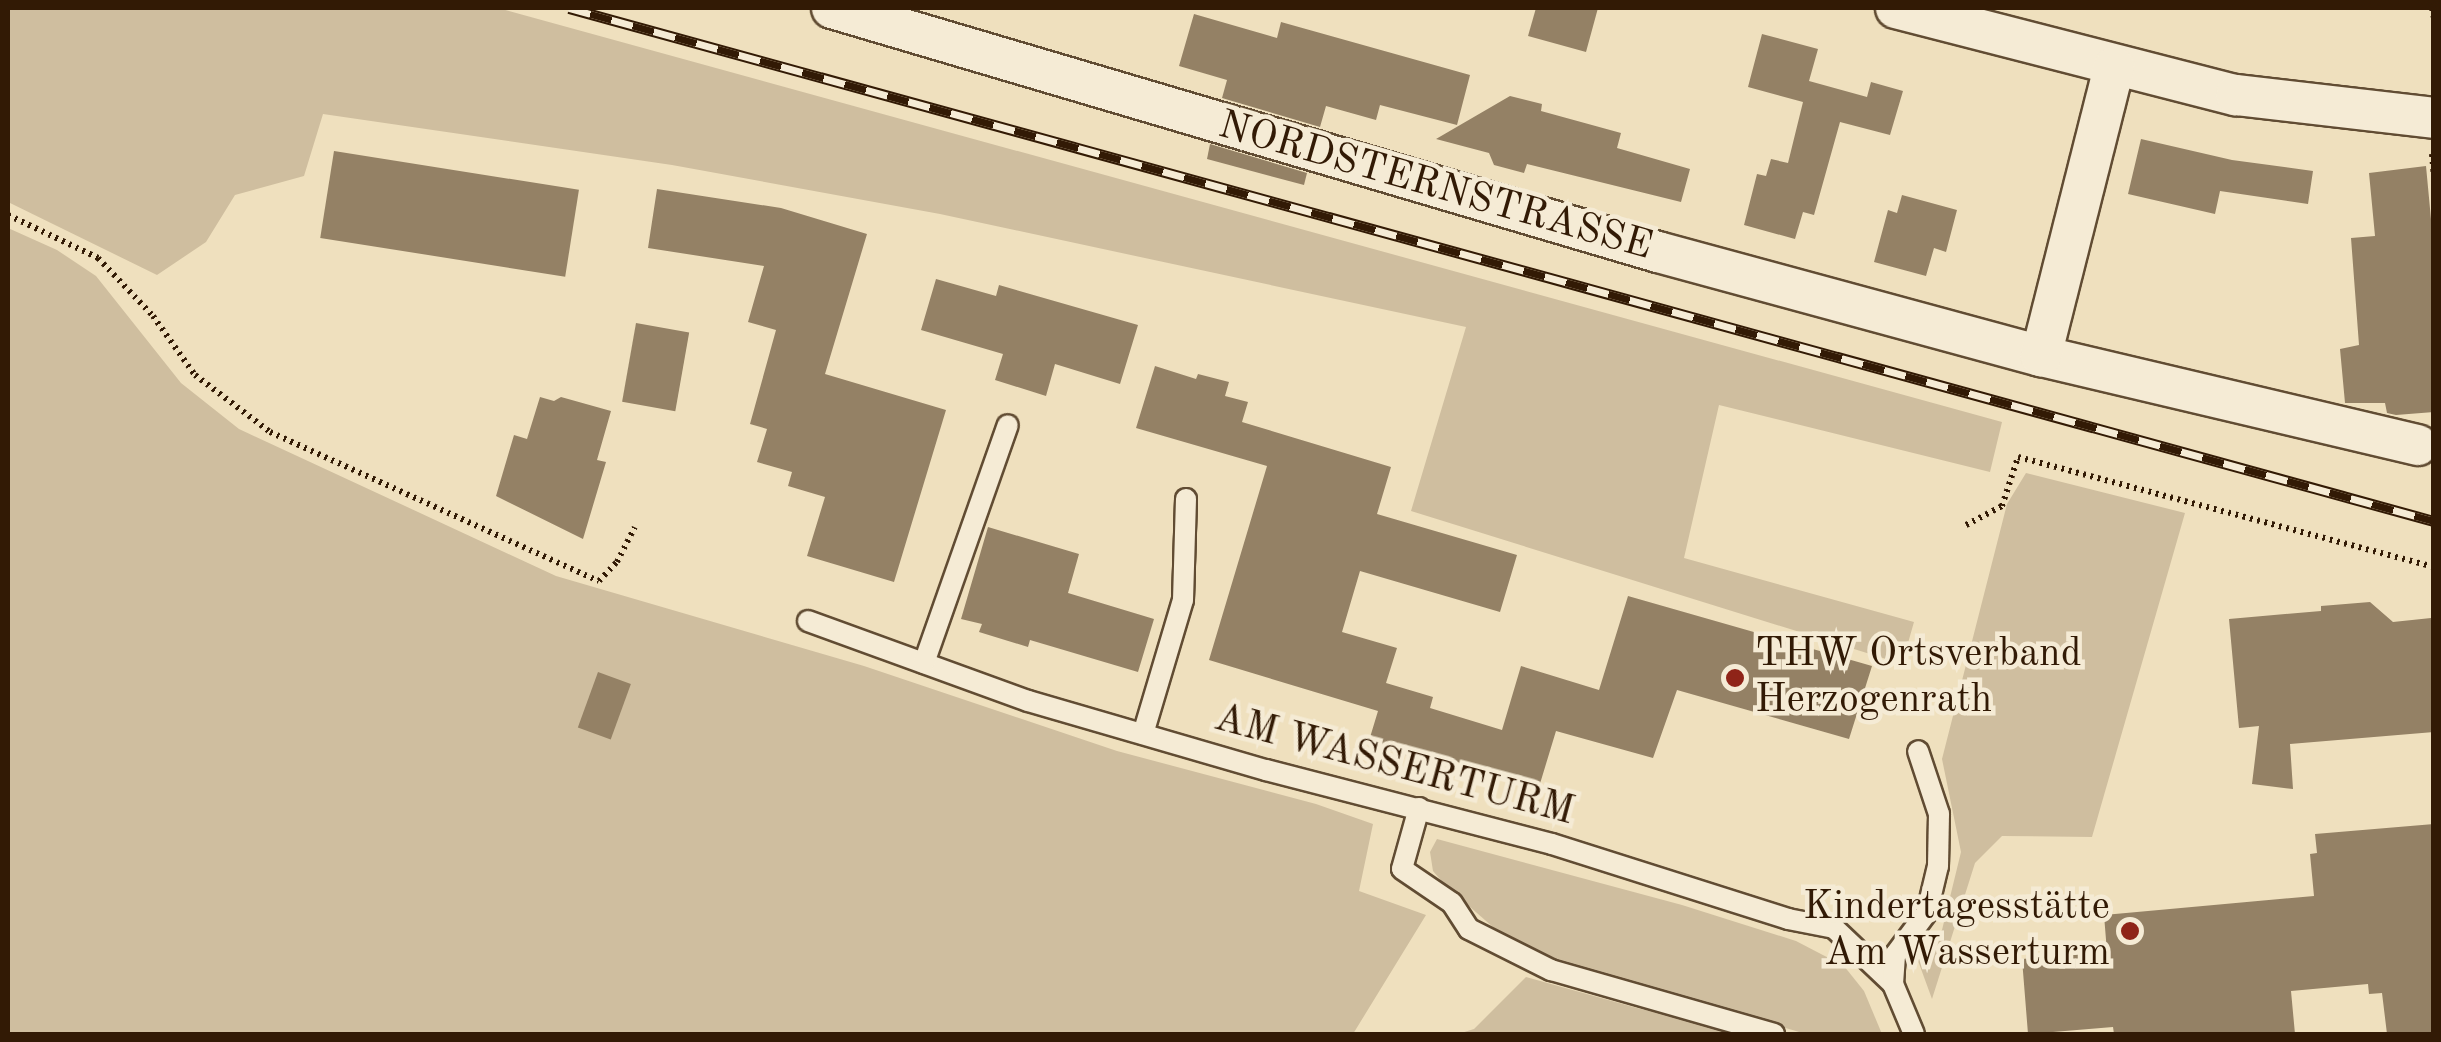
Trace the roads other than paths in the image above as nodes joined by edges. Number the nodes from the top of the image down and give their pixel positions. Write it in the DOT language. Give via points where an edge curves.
graph roads {
  1 [pos="832,8"];
  2 [pos="1900,8"];
  3 [pos="2114,66"];
  4 [pos="2434,118"];
  5 [pos="2040,356"];
  6 [pos="1008,424"];
  7 [pos="2418,445"];
  8 [pos="1186,499"];
  9 [pos="808,621"];
  10 [pos="924,663"];
  11 [pos="1143,734"];
  12 [pos="1918,751"];
  13 [pos="1419,808"];
  14 [pos="1893,984"];
  15 [pos="1774,1034"];
  16 [pos="1914,1034"];
  1 -- 5 [label="street, NORDSTERNSTRASSE" via="1603,236"];
  2 -- 3 [label="street"];
  3 -- 4 [label="street" via="2236,95"];
  3 -- 5 [label="street"];
  5 -- 7 [label="street, NORDSTERNSTRASSE"];
  6 -- 10 [label="lane"];
  8 -- 11 [label="lane" via="1183,600"];
  9 -- 10 [label="lane, AM WASSERTURM"];
  10 -- 11 [label="lane, AM WASSERTURM"];
  11 -- 13 [label="lane, AM WASSERTURM"];
  12 -- 14 [label="lane" via="1939,814 1938,866 1927,912 1895,955"];
  13 -- 14 [label="lane, AM WASSERTURM" via="1834,928"];
  13 -- 15 [label="lane" via="1402,869 1452,903 1469,928 1551,970"];
  14 -- 16 [label="lane, AM WASSERTURM"];
}
